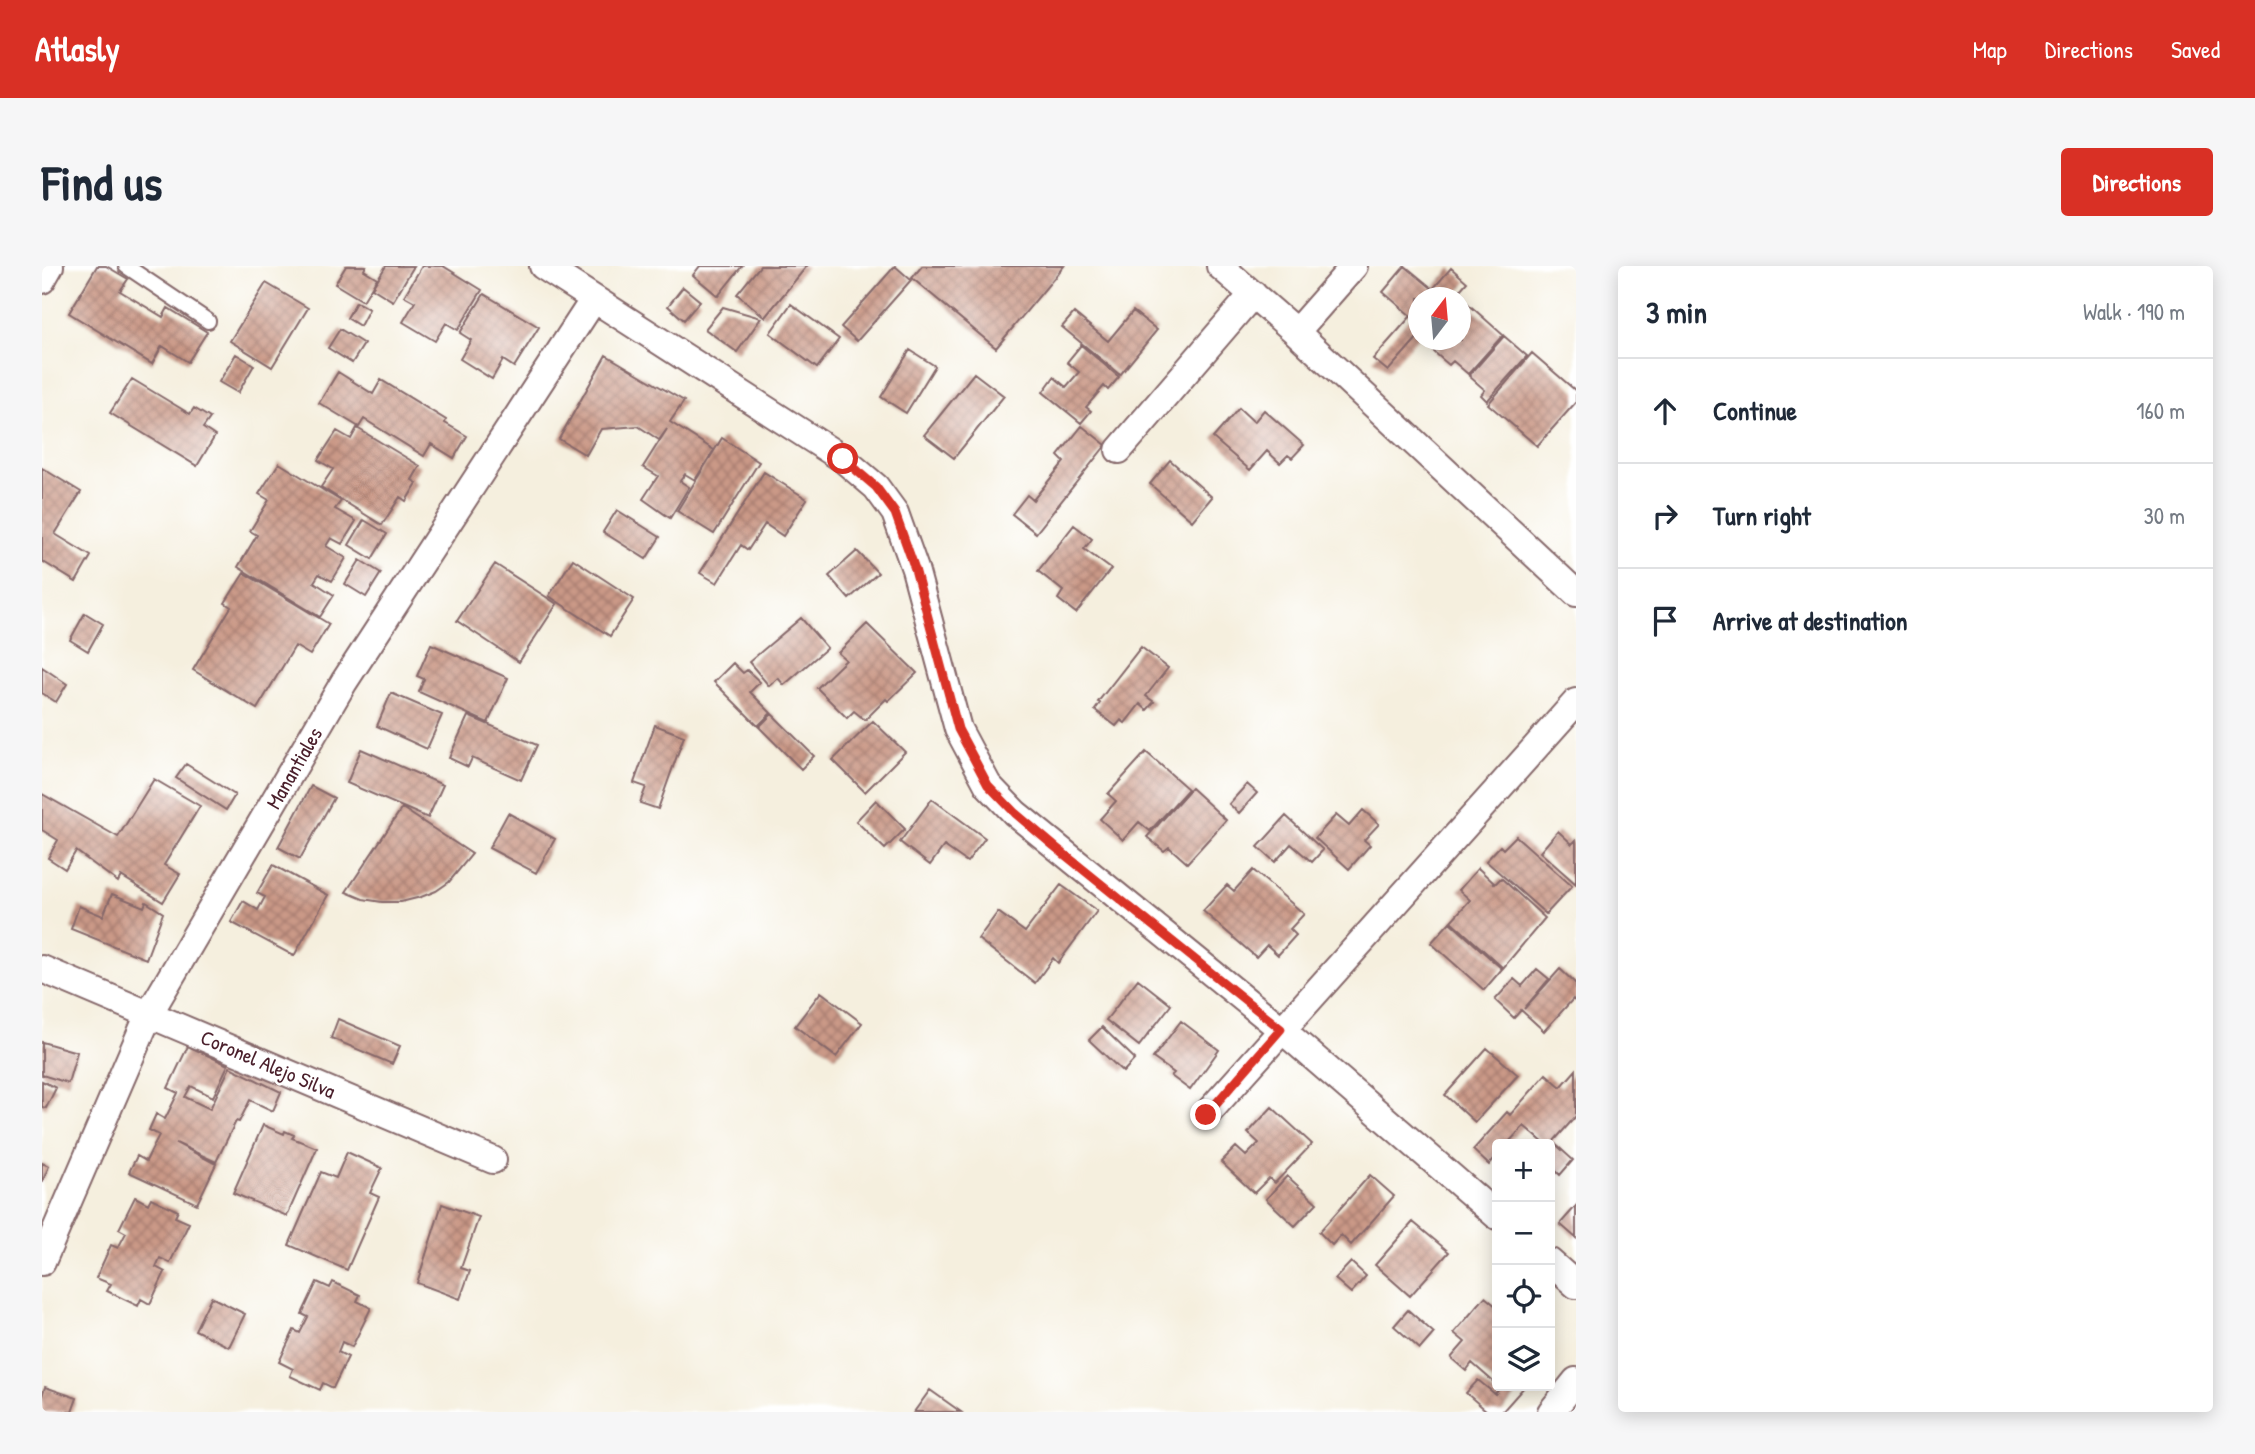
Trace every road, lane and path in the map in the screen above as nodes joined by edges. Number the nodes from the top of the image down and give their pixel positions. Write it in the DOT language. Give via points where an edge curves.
graph roads {
  1 [pos="50,266"];
  2 [pos="126,266"];
  3 [pos="543,266"];
  4 [pos="1220,266"];
  5 [pos="1354,266"];
  6 [pos="42,280"];
  7 [pos="1253,294"];
  8 [pos="594,299"];
  9 [pos="208,321"];
  10 [pos="1296,332"];
  11 [pos="1118,450"];
  12 [pos="1576,593"];
  13 [pos="1576,702"];
  14 [pos="42,969"];
  15 [pos="149,1014"];
  16 [pos="1281,1029"];
  17 [pos="1206,1115"];
  18 [pos="493,1160"];
  19 [pos="1492,1212"];
  20 [pos="42,1262"];
  21 [pos="1553,1265"];
  22 [pos="1576,1285"];
  23 [pos="1576,1381"];
  24 [pos="1551,1412"];
  1 -- 6 [label="street"];
  2 -- 9 [label="lane"];
  3 -- 8 [label="street"];
  4 -- 7 [label="street"];
  5 -- 10 [label="street"];
  7 -- 10 [label="street"];
  7 -- 11 [label="street"];
  8 -- 15 [label="street, Manantiales" via="344,682"];
  8 -- 16 [label="street" via="843,459 876,487 895,513 915,569 958,729 988,785 1044,838"];
  10 -- 12 [label="street"];
  13 -- 16 [label="street"];
  14 -- 15 [label="street, Coronel Alejo Silva"];
  15 -- 18 [label="street, Coronel Alejo Silva"];
  15 -- 20 [label="street, Manantiales"];
  16 -- 17 [label="street"];
  16 -- 19 [label="street"];
  21 -- 22 [label="street"];
  23 -- 24 [label="street"];
}
